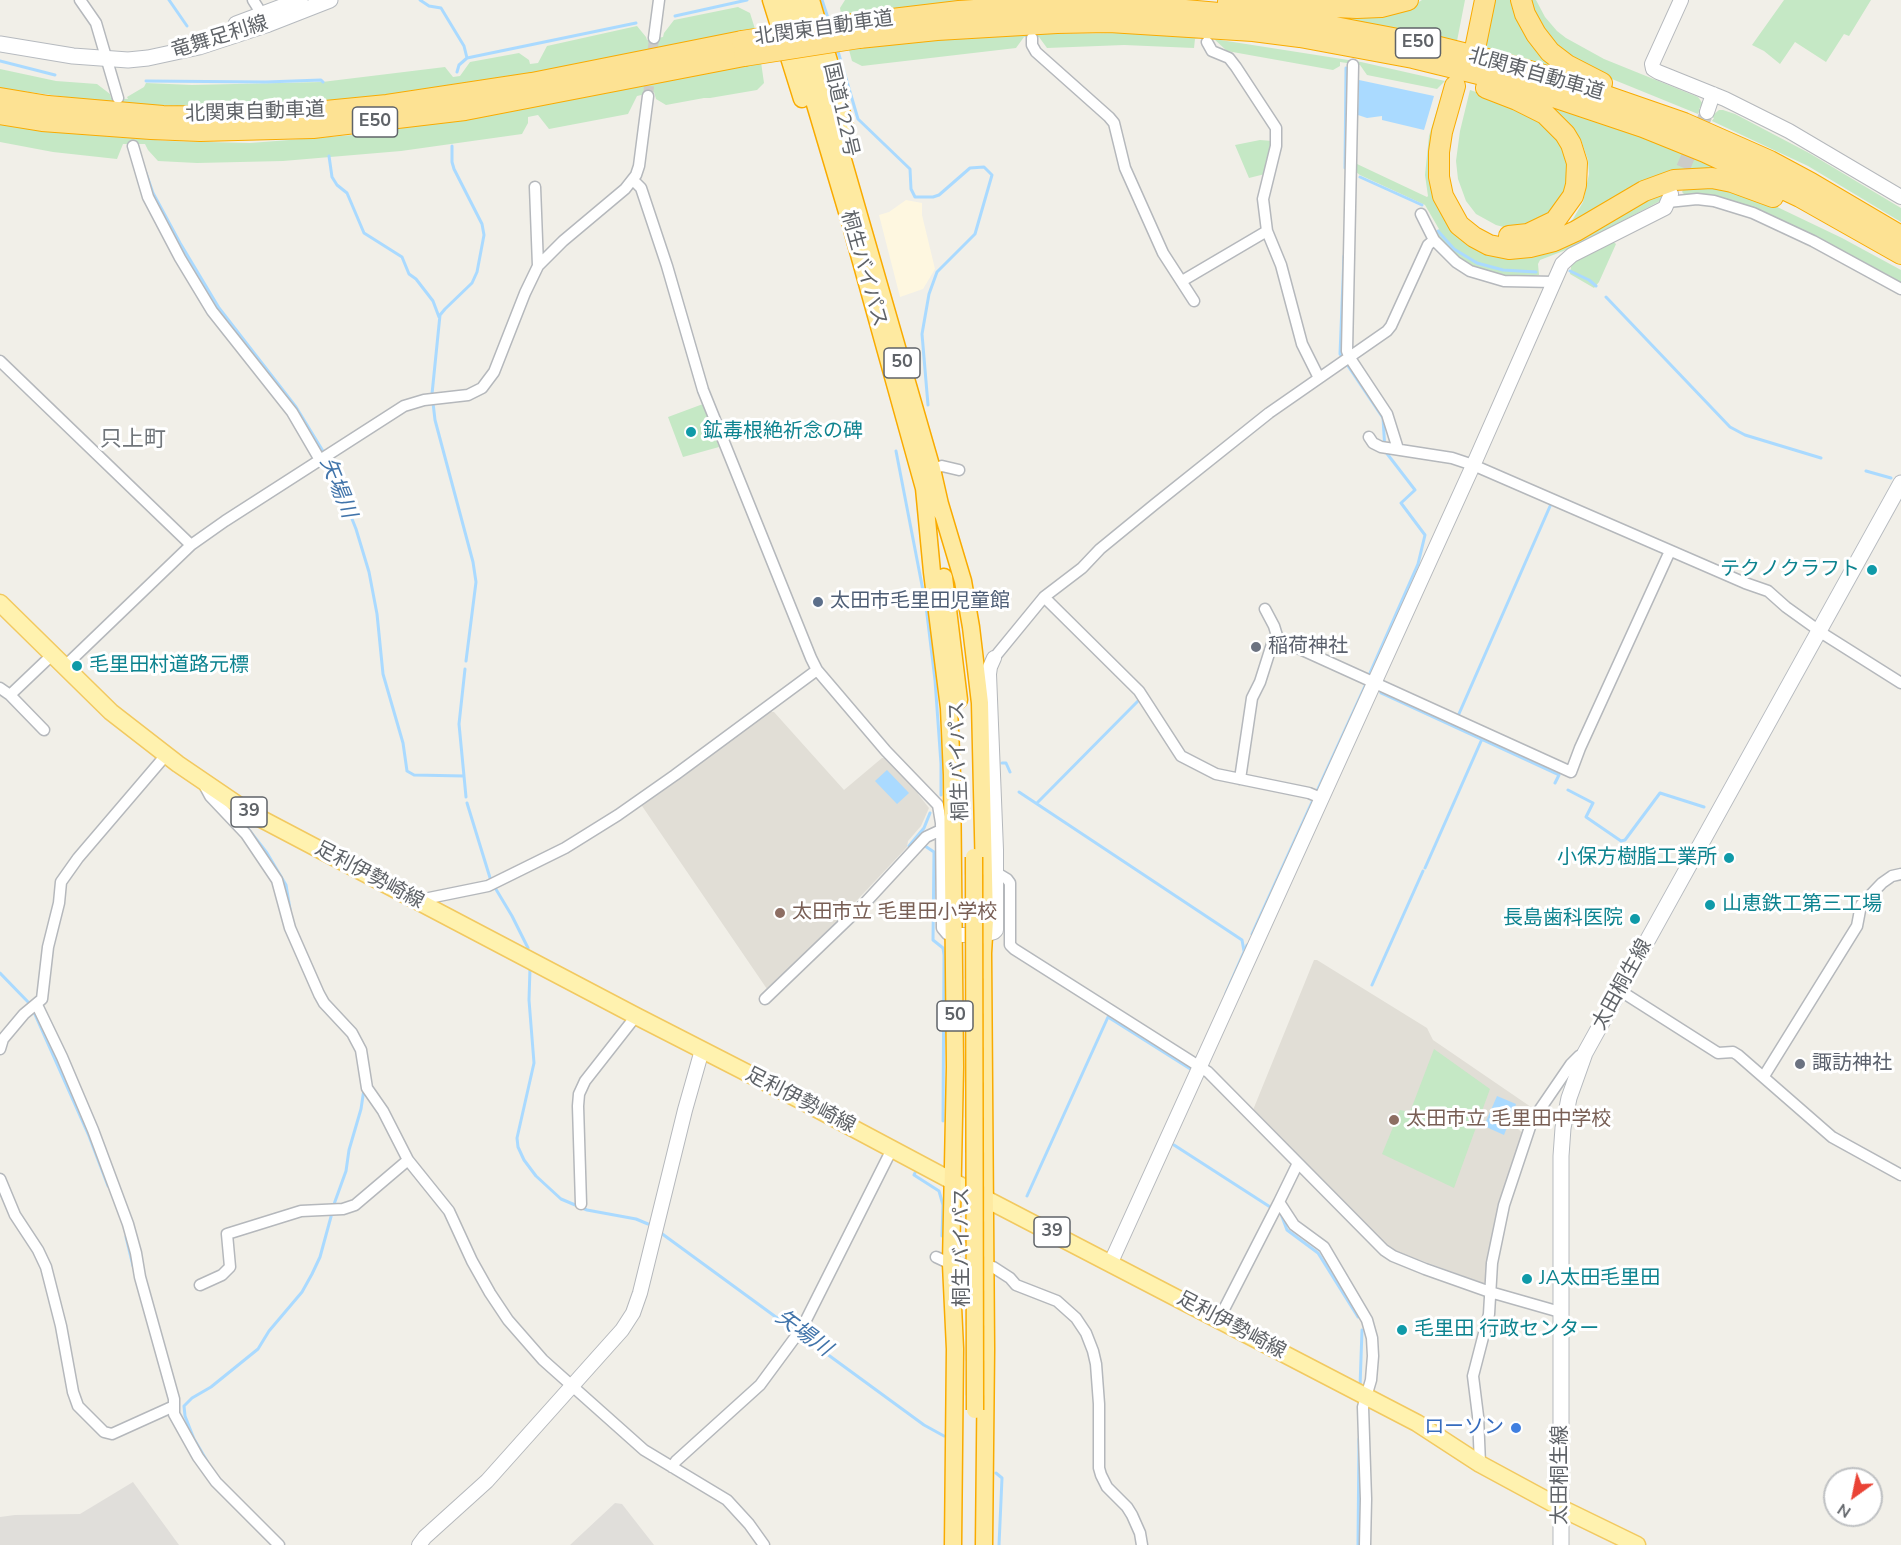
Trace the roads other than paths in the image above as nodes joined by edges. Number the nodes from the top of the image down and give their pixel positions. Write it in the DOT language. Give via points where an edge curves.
graph roads {
  1 [pos="80,0"];
  2 [pos="300,0"];
  3 [pos="330,0"];
  4 [pos="659,0"];
  5 [pos="771,0"];
  6 [pos="784,0"];
  7 [pos="797,0"];
  8 [pos="811,0"];
  9 [pos="1113,0"];
  10 [pos="1154,0"];
  11 [pos="1408,0"];
  12 [pos="1473,0"];
  13 [pos="1485,0"];
  14 [pos="1521,0"];
  15 [pos="1681,0"];
  16 [pos="1048,6"];
  17 [pos="859,31"];
  18 [pos="1300,37"];
  19 [pos="654,38"];
  20 [pos="1032,38"];
  21 [pos="1207,42"];
  22 [pos="0,44"];
  23 [pos="743,49"];
  24 [pos="106,57"];
  25 [pos="1353,65"];
  26 [pos="1713,94"];
  27 [pos="648,96"];
  28 [pos="0,98"];
  29 [pos="118,98"];
  30 [pos="1707,112"];
  31 [pos="0,114"];
  32 [pos="133,146"];
  33 [pos="1770,161"];
  34 [pos="633,180"];
  35 [pos="535,187"];
  36 [pos="1901,197"];
  37 [pos="1670,198"];
  38 [pos="1421,214"];
  39 [pos="856,222"];
  40 [pos="1267,231"];
  41 [pos="1901,236"];
  42 [pos="1434,240"];
  43 [pos="1901,254"];
  44 [pos="1901,261"];
  45 [pos="538,266"];
  46 [pos="1182,281"];
  47 [pos="1554,282"];
  48 [pos="1901,289"];
  49 [pos="1194,301"];
  50 [pos="1346,360"];
  51 [pos="0,362"];
  52 [pos="1319,378"];
  53 [pos="1369,437"];
  54 [pos="1390,448"];
  55 [pos="320,460"];
  56 [pos="1473,465"];
  57 [pos="932,469"];
  58 [pos="959,470"];
  59 [pos="1901,483"];
  60 [pos="924,488"];
  61 [pos="940,504"];
  62 [pos="191,545"];
  63 [pos="1670,551"];
  64 [pos="1044,597"];
  65 [pos="0,603"];
  66 [pos="1265,609"];
  67 [pos="1819,631"];
  68 [pos="1278,639"];
  69 [pos="52,655"];
  70 [pos="994,658"];
  71 [pos="64,667"];
  72 [pos="817,670"];
  73 [pos="1373,683"];
  74 [pos="1901,683"];
  75 [pos="0,688"];
  76 [pos="10,695"];
  77 [pos="44,730"];
  78 [pos="165,755"];
  79 [pos="1240,779"];
  80 [pos="201,780"];
  81 [pos="1321,798"];
  82 [pos="942,830"];
  83 [pos="968,857"];
  84 [pos="997,873"];
  85 [pos="1901,874"];
  86 [pos="424,905"];
  87 [pos="954,935"];
  88 [pos="984,935"];
  89 [pos="1619,990"];
  90 [pos="765,999"];
  91 [pos="37,1005"];
  92 [pos="636,1016"];
  93 [pos="0,1049"];
  94 [pos="702,1050"];
  95 [pos="1585,1053"];
  96 [pos="1196,1065"];
  97 [pos="1764,1076"];
  98 [pos="892,1149"];
  99 [pos="408,1160"];
  100 [pos="1298,1163"];
  101 [pos="1901,1175"];
  102 [pos="0,1179"];
  103 [pos="952,1180"];
  104 [pos="984,1198"];
  105 [pos="581,1204"];
  106 [pos="1275,1208"];
  107 [pos="943,1261"];
  108 [pos="1111,1262"];
  109 [pos="985,1265"];
  110 [pos="200,1285"];
  111 [pos="1490,1292"];
  112 [pos="1560,1312"];
  113 [pos="1219,1319"];
  114 [pos="571,1386"];
  115 [pos="1366,1398"];
  116 [pos="174,1406"];
  117 [pos="969,1410"];
  118 [pos="1480,1464"];
  119 [pos="672,1467"];
  120 [pos="1561,1508"];
  121 [pos="279,1545"];
  122 [pos="418,1545"];
  123 [pos="764,1545"];
  124 [pos="953,1545"];
  125 [pos="962,1545"];
  126 [pos="975,1545"];
  127 [pos="984,1545"];
  128 [pos="1142,1545"];
  129 [pos="1365,1545"];
  130 [pos="1562,1545"];
  131 [pos="1637,1545"];
  1 -- 24 [label="street" via="96,23"];
  2 -- 24 [label="main road, 竜舞足利線" via="183,43"];
  3 -- 24 [label="main road, 竜舞足利線" via="198,47 148,58"];
  4 -- 19 [label="street"];
  5 -- 39 [label="highway, 50" via="832,193"];
  6 -- 39 [label="highway, 桐生バイパス / 50"];
  7 -- 39 [label="highway, 桐生バイパス / 50"];
  8 -- 39 [label="highway, 国道122号 / 50" via="856,176"];
  9 -- 16 [label="highway"];
  10 -- 11 [label="highway" via="1357,8"];
  12 -- 13 [label="highway" via="1471,43"];
  14 -- 33 [label="highway" via="1536,34 1567,65 1734,140"];
  15 -- 26 [label="street" via="1653,69"];
  16 -- 17 [label="highway, 北関東自動車道 / E50" via="959,11"];
  16 -- 33 [label="highway, 北関東自動車道 / E50" via="1163,8 1278,18 1435,46 1619,99"];
  17 -- 18 [label="highway, 北関東自動車道 / E50" via="1109,22"];
  17 -- 23 [label="highway, 北関東自動車道 / E50, bridge"];
  18 -- 43 [label="highway, 北関東自動車道 / E50" via="1503,80 1643,127 1791,192"];
  18 -- 44 [label="highway" via="1420,67 1498,92 1545,114 1558,126 1571,144 1577,164 1573,196 1547,226 1520,236 1494,233 1474,221 1459,204 1450,178 1459,88 1442,132 1439,177 1443,196 1459,225 1489,245 1509,249 1554,241 1652,187 1674,180 1712,178 1757,190 1840,227"];
  20 -- 46 [label="street" via="1036,52 1114,123 1125,168 1163,252"];
  21 -- 40 [label="street" via="1212,51 1229,58 1276,128 1276,146 1263,199"];
  22 -- 24 [label="main road, 竜舞足利線" via="45,53"];
  23 -- 28 [label="highway, 北関東自動車道 / E50" via="387,105 305,113 163,116"];
  23 -- 31 [label="highway, 北関東自動車道 / E50" via="465,110 313,128 200,131 52,122"];
  24 -- 29 [label="street"];
  25 -- 50 [label="street"];
  26 -- 30 [label="street"];
  26 -- 36 [label="street" via="1797,136"];
  27 -- 34 [label="street" via="639,166"];
  32 -- 55 [label="street" via="148,197 180,258 212,311 292,412"];
  33 -- 41 [label="highway, 北関東自動車道 / E50"];
  34 -- 45 [label="street"];
  34 -- 72 [label="street" via="641,188 703,390"];
  35 -- 45 [label="street"];
  37 -- 47 [label="street" via="1660,211 1565,260"];
  37 -- 48 [label="street" via="1714,201 1753,213"];
  38 -- 42 [label="street"];
  39 -- 57 [label="highway, 桐生バイパス / 50"];
  39 -- 60 [label="highway, 桐生バイパス / 50"];
  40 -- 46 [label="street"];
  40 -- 52 [label="street" via="1281,265 1302,344"];
  42 -- 47 [label="street" via="1455,262 1486,277"];
  42 -- 50 [label="street" via="1428,245 1391,326"];
  45 -- 55 [label="street" via="494,372 482,388 468,395 404,406"];
  46 -- 49 [label="street"];
  47 -- 56 [label="street"];
  50 -- 52 [label="street"];
  50 -- 54 [label="street" via="1387,414"];
  51 -- 62 [label="street"];
  52 -- 64 [label="street" via="1223,449"];
  53 -- 54 [label="street" via="1373,444"];
  54 -- 56 [label="street"];
  55 -- 62 [label="street"];
  56 -- 63 [label="street"];
  56 -- 73 [label="street"];
  57 -- 58 [label="street" via="942,466"];
  57 -- 61 [label="highway, 桐生バイパス / 50"];
  59 -- 67 [label="main road, 太田桐生線"];
  60 -- 83 [label="highway, 桐生バイパス / 50" via="942,564 956,675"];
  60 -- 87 [label="highway, 50" via="949,708"];
  61 -- 83 [label="highway, 桐生バイパス / 50" via="970,703"];
  61 -- 88 [label="highway, 50" via="963,581 978,693"];
  62 -- 71 [label="street"];
  63 -- 67 [label="street" via="1773,594"];
  63 -- 73 [label="street" via="1571,772"];
  64 -- 70 [label="street"];
  64 -- 79 [label="street" via="1139,691 1181,756 1216,774"];
  65 -- 69 [label="main road, 足利伊勢崎線 / 39"];
  66 -- 68 [label="street"];
  67 -- 74 [label="street"];
  67 -- 89 [label="main road, 太田桐生線"];
  68 -- 73 [label="street"];
  68 -- 79 [label="street" via="1273,641 1252,698"];
  69 -- 71 [label="main road, 足利伊勢崎線 / 39"];
  69 -- 76 [label="street"];
  70 -- 84 [label="street" via="989,674"];
  71 -- 78 [label="main road, 足利伊勢崎線 / 39" via="111,712"];
  72 -- 82 [label="street" via="938,806"];
  72 -- 86 [label="street" via="618,815 566,848 492,884 429,898"];
  73 -- 81 [label="street"];
  75 -- 76 [label="street"];
  76 -- 77 [label="street"];
  78 -- 80 [label="main road, 足利伊勢崎線 / 39"];
  78 -- 91 [label="street" via="61,882 42,999"];
  79 -- 81 [label="street"];
  80 -- 86 [label="main road, 足利伊勢崎線 / 39" via="250,813"];
  80 -- 99 [label="street" via="210,796 246,834 277,880 290,928 319,994 352,1033 361,1050 367,1088"];
  81 -- 96 [label="street"];
  82 -- 87 [label="street" via="942,928"];
  82 -- 90 [label="street" via="926,837 865,903"];
  83 -- 117 [label="highway, 桐生バイパス / 50"];
  84 -- 88 [label="street" via="996,930"];
  84 -- 96 [label="street" via="1010,883 1010,945 1014,949"];
  85 -- 97 [label="street" via="1882,883 1861,905 1857,926"];
  86 -- 92 [label="main road, 足利伊勢崎線 / 39"];
  87 -- 88 [label="street"];
  87 -- 103 [label="highway, 50"];
  88 -- 104 [label="highway, 50"];
  89 -- 95 [label="main road, 太田桐生線"];
  89 -- 97 [label="street" via="1718,1053 1733,1052"];
  91 -- 93 [label="street" via="24,1014 3,1039"];
  91 -- 116 [label="street" via="93,1130 128,1224"];
  92 -- 94 [label="main road, 足利伊勢崎線 / 39"];
  92 -- 105 [label="street" via="579,1094"];
  94 -- 98 [label="main road, 足利伊勢崎線 / 39"];
  94 -- 114 [label="street" via="633,1313"];
  95 -- 111 [label="street" via="1571,1064 1532,1121 1504,1205"];
  95 -- 112 [label="main road, 太田桐生線" via="1569,1098 1562,1140"];
  96 -- 100 [label="street" via="1208,1072"];
  96 -- 108 [label="street"];
  97 -- 101 [label="street" via="1832,1137"];
  98 -- 103 [label="main road, 足利伊勢崎線 / 39"];
  98 -- 119 [label="street" via="802,1328 760,1385"];
  99 -- 110 [label="street" via="355,1204 301,1211 227,1234 230,1267"];
  99 -- 114 [label="street" via="450,1211 472,1261 508,1320 529,1347"];
  100 -- 106 [label="street"];
  100 -- 111 [label="street" via="1375,1243 1393,1256"];
  102 -- 116 [label="street" via="15,1215 46,1267 78,1406 104,1432 112,1434"];
  103 -- 104 [label="main road, 足利伊勢崎線 / 39"];
  103 -- 107 [label="highway, 50"];
  104 -- 108 [label="main road, 足利伊勢崎線 / 39"];
  104 -- 109 [label="highway, 50"];
  106 -- 113 [label="street"];
  106 -- 115 [label="street" via="1323,1247 1367,1320 1373,1356"];
  107 -- 109 [label="street"];
  107 -- 124 [label="highway, 50" via="955,1349"];
  108 -- 113 [label="main road, 足利伊勢崎線 / 39"];
  109 -- 127 [label="highway, 50"];
  109 -- 128 [label="street" via="1016,1285 1057,1301 1086,1333 1096,1364 1099,1468 1107,1487 1132,1515"];
  111 -- 112 [label="street"];
  111 -- 118 [label="street" via="1489,1314 1473,1376"];
  112 -- 120 [label="main road, 太田桐生線"];
  113 -- 115 [label="main road, 足利伊勢崎線 / 39"];
  114 -- 119 [label="street" via="644,1450"];
  114 -- 122 [label="street" via="487,1481"];
  115 -- 118 [label="main road, 足利伊勢崎線 / 39" via="1417,1423"];
  115 -- 129 [label="street"];
  116 -- 121 [label="street" via="174,1414 216,1482"];
  117 -- 125 [label="highway, 桐生バイパス / 50"];
  117 -- 126 [label="highway, 桐生バイパス / 50"];
  118 -- 120 [label="main road, 足利伊勢崎線 / 39"];
  119 -- 123 [label="street" via="727,1500"];
  120 -- 130 [label="main road, 太田桐生線"];
  120 -- 131 [label="main road, 足利伊勢崎線 / 39"];
}
